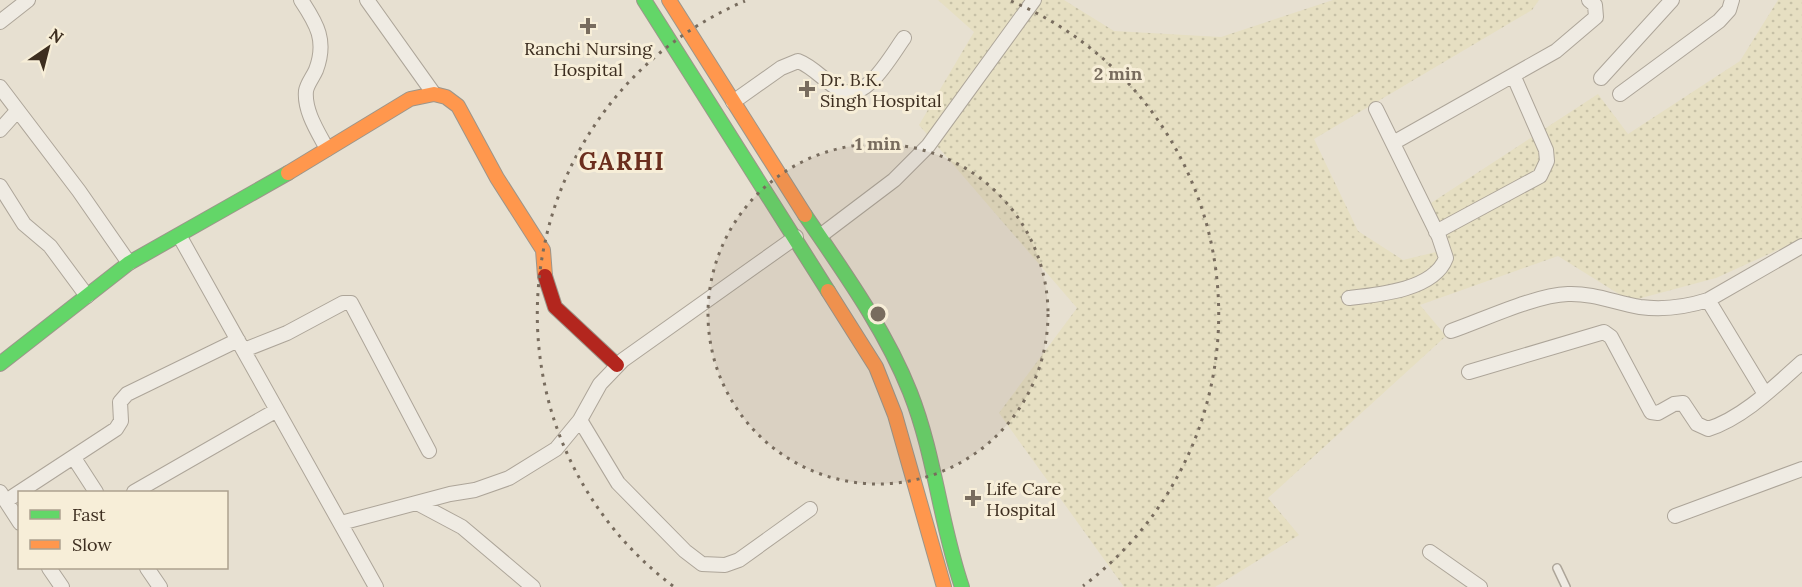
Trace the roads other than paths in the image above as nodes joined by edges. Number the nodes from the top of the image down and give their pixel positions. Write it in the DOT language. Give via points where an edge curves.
graph roads {
  1 [pos="28,0"];
  2 [pos="301,0"];
  3 [pos="367,0"];
  4 [pos="644,0"];
  5 [pos="669,0"];
  6 [pos="1034,0"];
  7 [pos="1589,0"];
  8 [pos="1672,0"];
  9 [pos="1732,0"];
  10 [pos="0,22"];
  11 [pos="904,38"];
  12 [pos="1514,77"];
  13 [pos="1601,78"];
  14 [pos="0,87"];
  15 [pos="434,94"];
  16 [pos="1620,94"];
  17 [pos="733,102"];
  18 [pos="1376,109"];
  19 [pos="17,111"];
  20 [pos="0,130"];
  21 [pos="1393,143"];
  22 [pos="327,149"];
  23 [pos="0,186"];
  24 [pos="1436,232"];
  25 [pos="820,236"];
  26 [pos="180,237"];
  27 [pos="796,237"];
  28 [pos="1802,246"];
  29 [pos="129,263"];
  30 [pos="87,296"];
  31 [pos="1348,298"];
  32 [pos="1708,300"];
  33 [pos="1451,331"];
  34 [pos="241,345"];
  35 [pos="1802,362"];
  36 [pos="0,364"];
  37 [pos="617,365"];
  38 [pos="1469,372"];
  39 [pos="1765,394"];
  40 [pos="278,410"];
  41 [pos="580,420"];
  42 [pos="429,452"];
  43 [pos="74,458"];
  44 [pos="1802,469"];
  45 [pos="95,491"];
  46 [pos="136,491"];
  47 [pos="3,497"];
  48 [pos="417,503"];
  49 [pos="810,509"];
  50 [pos="1675,516"];
  51 [pos="18,520"];
  52 [pos="341,523"];
  53 [pos="1430,552"];
  54 [pos="1557,568"];
  55 [pos="50,569"];
  56 [pos="148,569"];
  57 [pos="62,587"];
  58 [pos="160,587"];
  59 [pos="376,587"];
  60 [pos="533,587"];
  61 [pos="944,587"];
  62 [pos="962,587"];
  63 [pos="1480,587"];
  64 [pos="1566,587"];
  1 -- 10 [label="street"];
  2 -- 22 [label="street" via="321,37 322,52 306,89 306,101"];
  3 -- 15 [label="street"];
  4 -- 27 [label="main road"];
  5 -- 17 [label="main road"];
  6 -- 25 [label="street" via="928,146 894,180"];
  7 -- 12 [label="street" via="1597,11 1592,22"];
  8 -- 13 [label="street"];
  9 -- 16 [label="street" via="1719,21"];
  11 -- 17 [label="street" via="875,78 856,93 840,90 798,61 781,68"];
  12 -- 21 [label="street"];
  12 -- 24 [label="street" via="1546,150 1544,170 1530,183"];
  14 -- 19 [label="street"];
  15 -- 22 [label="main road" via="410,99"];
  15 -- 37 [label="main road" via="446,96 458,106 497,178 543,250 555,307"];
  17 -- 25 [label="main road"];
  18 -- 21 [label="street"];
  19 -- 20 [label="street"];
  19 -- 29 [label="street"];
  21 -- 24 [label="street"];
  22 -- 26 [label="main road"];
  23 -- 30 [label="street" via="24,224 50,246"];
  24 -- 31 [label="street" via="1446,258 1435,274 1389,294"];
  25 -- 62 [label="main road" via="873,320 911,394"];
  26 -- 29 [label="main road"];
  26 -- 34 [label="street"];
  27 -- 37 [label="street"];
  27 -- 61 [label="main road" via="868,350 885,386"];
  28 -- 32 [label="street"];
  29 -- 30 [label="main road"];
  30 -- 36 [label="main road"];
  32 -- 33 [label="street" via="1668,308 1642,307 1567,294"];
  32 -- 39 [label="street"];
  34 -- 40 [label="street"];
  34 -- 42 [label="street" via="287,333 343,303 351,303"];
  34 -- 43 [label="street" via="127,394 120,402 121,421 117,429"];
  35 -- 39 [label="street"];
  37 -- 41 [label="street" via="600,384"];
  38 -- 39 [label="street" via="1604,332 1611,337 1654,414 1683,403 1697,423 1708,429"];
  40 -- 46 [label="street"];
  40 -- 52 [label="street"];
  41 -- 48 [label="street" via="556,449 509,478"];
  41 -- 49 [label="street" via="618,483 702,564 725,565 739,560"];
  43 -- 45 [label="street"];
  43 -- 47 [label="street"];
  44 -- 50 [label="street"];
  47 -- 51 [label="street"];
  48 -- 52 [label="street"];
  48 -- 60 [label="street" via="462,527"];
  52 -- 59 [label="street"];
  53 -- 63 [label="street"];
  54 -- 64 [label="lane"];
  55 -- 57 [label="street"];
  56 -- 58 [label="street"];
}
